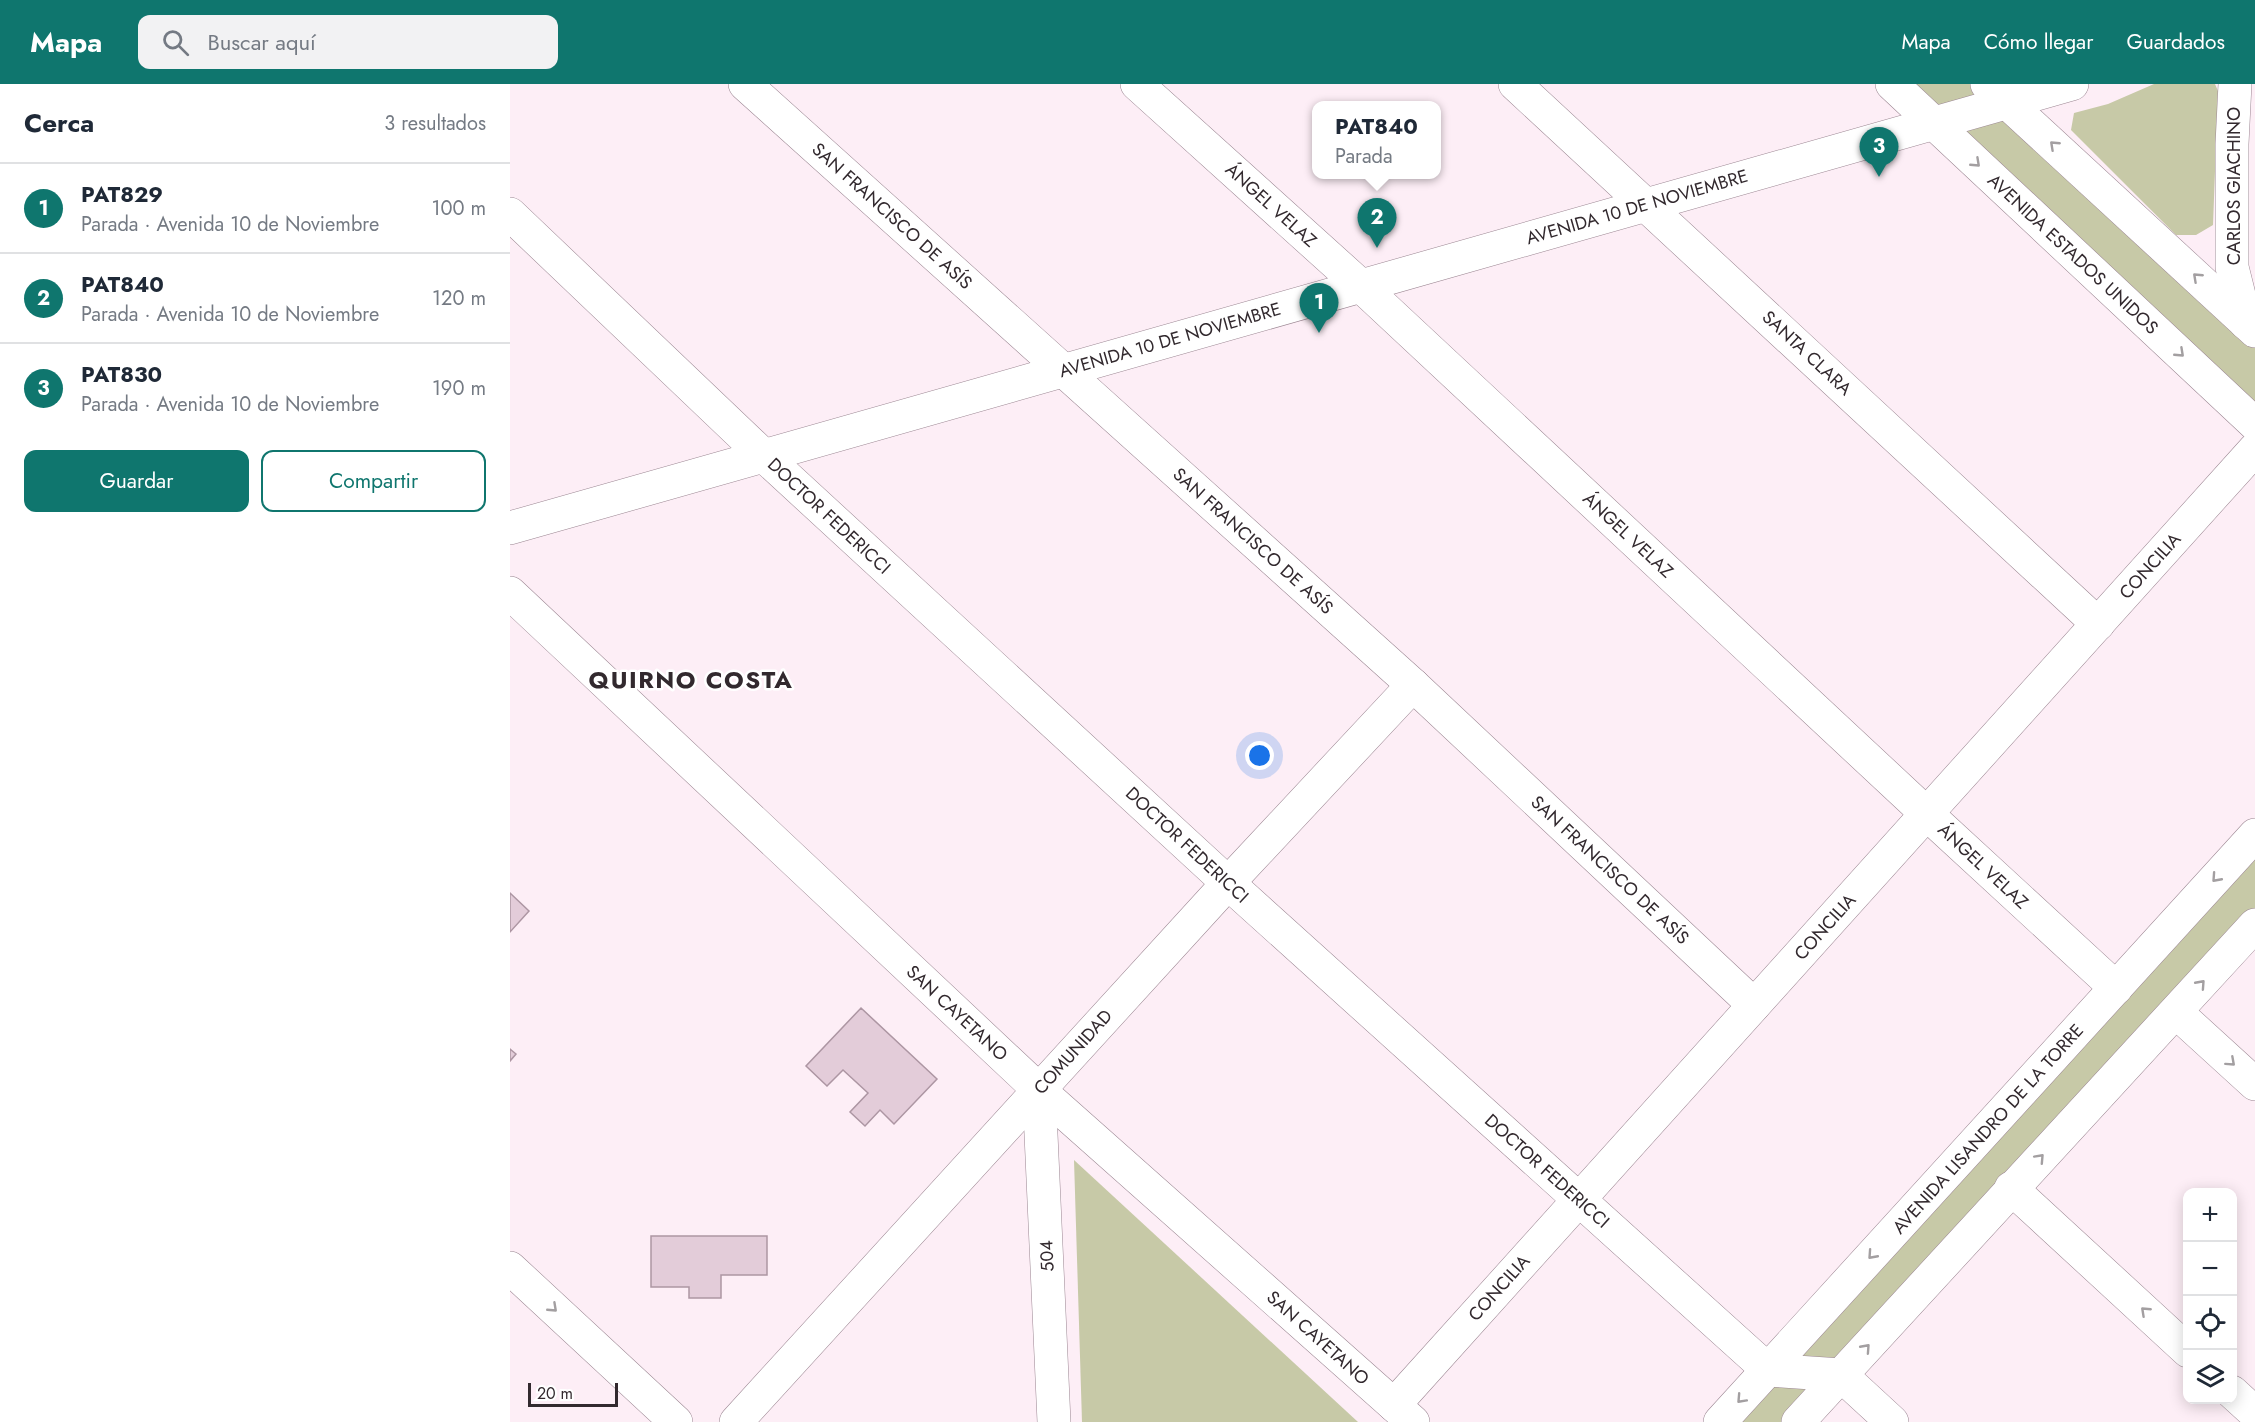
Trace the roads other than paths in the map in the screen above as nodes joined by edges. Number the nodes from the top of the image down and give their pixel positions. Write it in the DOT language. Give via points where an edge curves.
graph roads {
  1 [pos="745,84"];
  2 [pos="1137,84"];
  3 [pos="1515,84"];
  4 [pos="1892,84"];
  5 [pos="2072,84"];
  6 [pos="2235,84"];
  7 [pos="1997,93"];
  8 [pos="1933,123"];
  9 [pos="2243,144"];
  10 [pos="1647,204"];
  11 [pos="510,214"];
  12 [pos="1361,286"];
  13 [pos="2250,327"];
  14 [pos="1065,370"];
  15 [pos="2255,424"];
  16 [pos="2255,449"];
  17 [pos="764,456"];
  18 [pos="510,528"];
  19 [pos="510,593"];
  20 [pos="2098,624"];
  21 [pos="1413,685"];
  22 [pos="1927,814"];
  23 [pos="2255,835"];
  24 [pos="1228,883"];
  25 [pos="2255,925"];
  26 [pos="2116,988"];
  27 [pos="1754,1005"];
  28 [pos="2176,1012"];
  29 [pos="2255,1084"];
  30 [pos="1039,1090"];
  31 [pos="2012,1188"];
  32 [pos="1579,1200"];
  33 [pos="510,1268"];
  34 [pos="2186,1350"];
  35 [pos="1768,1370"];
  36 [pos="1841,1375"];
  37 [pos="2237,1397"];
  38 [pos="1404,1413"];
  39 [pos="2255,1413"];
  40 [pos="676,1422"];
  41 [pos="736,1422"];
  42 [pos="1054,1422"];
  43 [pos="1720,1422"];
  44 [pos="1798,1422"];
  45 [pos="1892,1422"];
  1 -- 14 [label="street, SAN FRANCISCO DE ASÍS"];
  2 -- 12 [label="street, ÁNGEL VELAZ"];
  3 -- 10 [label="street, SANTA CLARA"];
  4 -- 8 [label="street, AVENIDA ESTADOS UNIDOS"];
  5 -- 7 [label="street, AVENIDA 10 DE NOVIEMBRE"];
  6 -- 9 [label="street, CARLOS GIACHINO"];
  7 -- 8 [label="street, AVENIDA 10 DE NOVIEMBRE"];
  13 -- 7 [label="street, one-way"];
  8 -- 10 [label="street, AVENIDA 10 DE NOVIEMBRE"];
  8 -- 15 [label="street, AVENIDA ESTADOS UNIDOS, one-way"];
  9 -- 13 [label="street, CARLOS GIACHINO" via="2232,267"];
  10 -- 12 [label="street, AVENIDA 10 DE NOVIEMBRE"];
  10 -- 20 [label="street, SANTA CLARA"];
  11 -- 17 [label="street, DOCTOR FEDERICCI"];
  12 -- 14 [label="street, AVENIDA 10 DE NOVIEMBRE"];
  12 -- 22 [label="street, ÁNGEL VELAZ"];
  14 -- 17 [label="street, AVENIDA 10 DE NOVIEMBRE"];
  14 -- 21 [label="street, SAN FRANCISCO DE ASÍS"];
  16 -- 20 [label="street, CONCILIA"];
  17 -- 18 [label="street, AVENIDA 10 DE NOVIEMBRE"];
  17 -- 24 [label="street, DOCTOR FEDERICCI"];
  19 -- 30 [label="street, SAN CAYETANO"];
  20 -- 22 [label="street, CONCILIA"];
  21 -- 24 [label="street, COMUNIDAD"];
  21 -- 27 [label="street, SAN FRANCISCO DE ASÍS"];
  22 -- 26 [label="street, ÁNGEL VELAZ"];
  22 -- 27 [label="street, CONCILIA"];
  23 -- 26 [label="street, AVENIDA LISANDRO DE LA TORRE, one-way"];
  24 -- 30 [label="street, COMUNIDAD"];
  24 -- 32 [label="street, DOCTOR FEDERICCI"];
  28 -- 25 [label="street, one-way"];
  26 -- 35 [label="street, AVENIDA LISANDRO DE LA TORRE, one-way"];
  27 -- 32 [label="street, CONCILIA"];
  28 -- 29 [label="street, one-way"];
  31 -- 28 [label="street, one-way"];
  30 -- 38 [label="street, SAN CAYETANO"];
  30 -- 41 [label="street, COMUNIDAD"];
  30 -- 42 [label="street, 504"];
  34 -- 31 [label="street, one-way"];
  36 -- 31 [label="street, one-way"];
  32 -- 35 [label="street, DOCTOR FEDERICCI"];
  32 -- 38 [label="street, CONCILIA"];
  33 -- 40 [label="street, one-way"];
  35 -- 36 [label="street"];
  35 -- 43 [label="street, AVENIDA LISANDRO DE LA TORRE, one-way"];
  36 -- 44 [label="street"];
  36 -- 45 [label="street"];
  37 -- 39 [label="street"];
}
